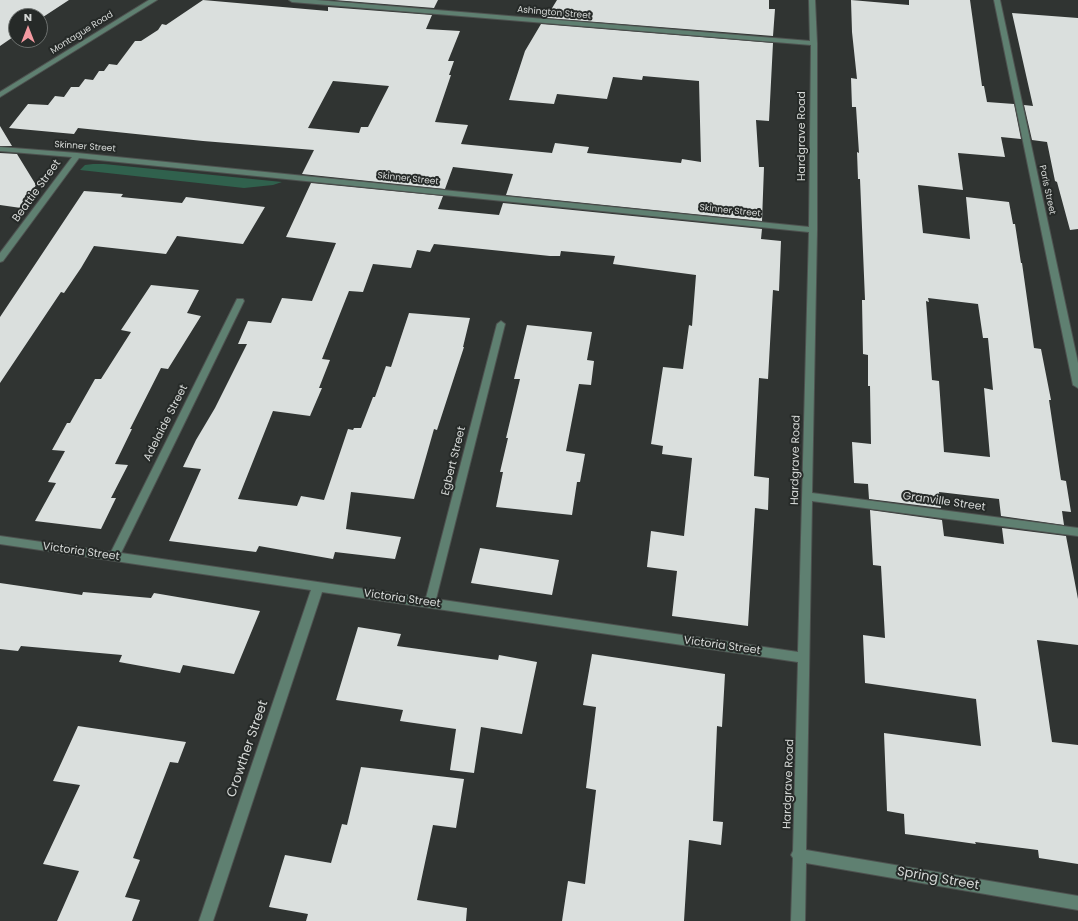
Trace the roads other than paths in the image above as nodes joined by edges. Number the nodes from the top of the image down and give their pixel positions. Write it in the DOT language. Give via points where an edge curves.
graph roads {
  1 [pos="154,0"];
  2 [pos="292,0"];
  3 [pos="812,0"];
  4 [pos="997,0"];
  5 [pos="814,43"];
  6 [pos="0,95"];
  7 [pos="0,149"];
  8 [pos="77,155"];
  9 [pos="813,230"];
  10 [pos="0,259"];
  11 [pos="240,301"];
  12 [pos="501,324"];
  13 [pos="1078,385"];
  14 [pos="807,496"];
  15 [pos="1078,532"];
  16 [pos="0,540"];
  17 [pos="114,557"];
  18 [pos="318,587"];
  19 [pos="430,603"];
  20 [pos="804,658"];
  21 [pos="798,855"];
  22 [pos="1078,903"];
  23 [pos="206,921"];
  24 [pos="798,921"];
  1 -- 6 [label="street, Montague Road"];
  2 -- 5 [label="street, Ashington Street"];
  3 -- 5 [label="street, Hardgrave Road"];
  4 -- 13 [label="street, Paris Street"];
  5 -- 9 [label="street, Hardgrave Road"];
  7 -- 8 [label="street, Skinner Street"];
  8 -- 9 [label="street, Skinner Street"];
  8 -- 10 [label="street, Beattie Street"];
  9 -- 14 [label="street, Hardgrave Road"];
  11 -- 17 [label="street, Adelaide Street"];
  12 -- 19 [label="street, Egbert Street"];
  14 -- 15 [label="street, Granville Street"];
  14 -- 20 [label="street, Hardgrave Road"];
  16 -- 17 [label="street, Victoria Street"];
  17 -- 18 [label="street, Victoria Street"];
  18 -- 19 [label="street, Victoria Street"];
  18 -- 23 [label="street, Crowther Street"];
  19 -- 20 [label="street, Victoria Street"];
  20 -- 21 [label="street, Hardgrave Road"];
  21 -- 22 [label="street, Spring Street"];
  21 -- 24 [label="street, Hardgrave Road"];
}
